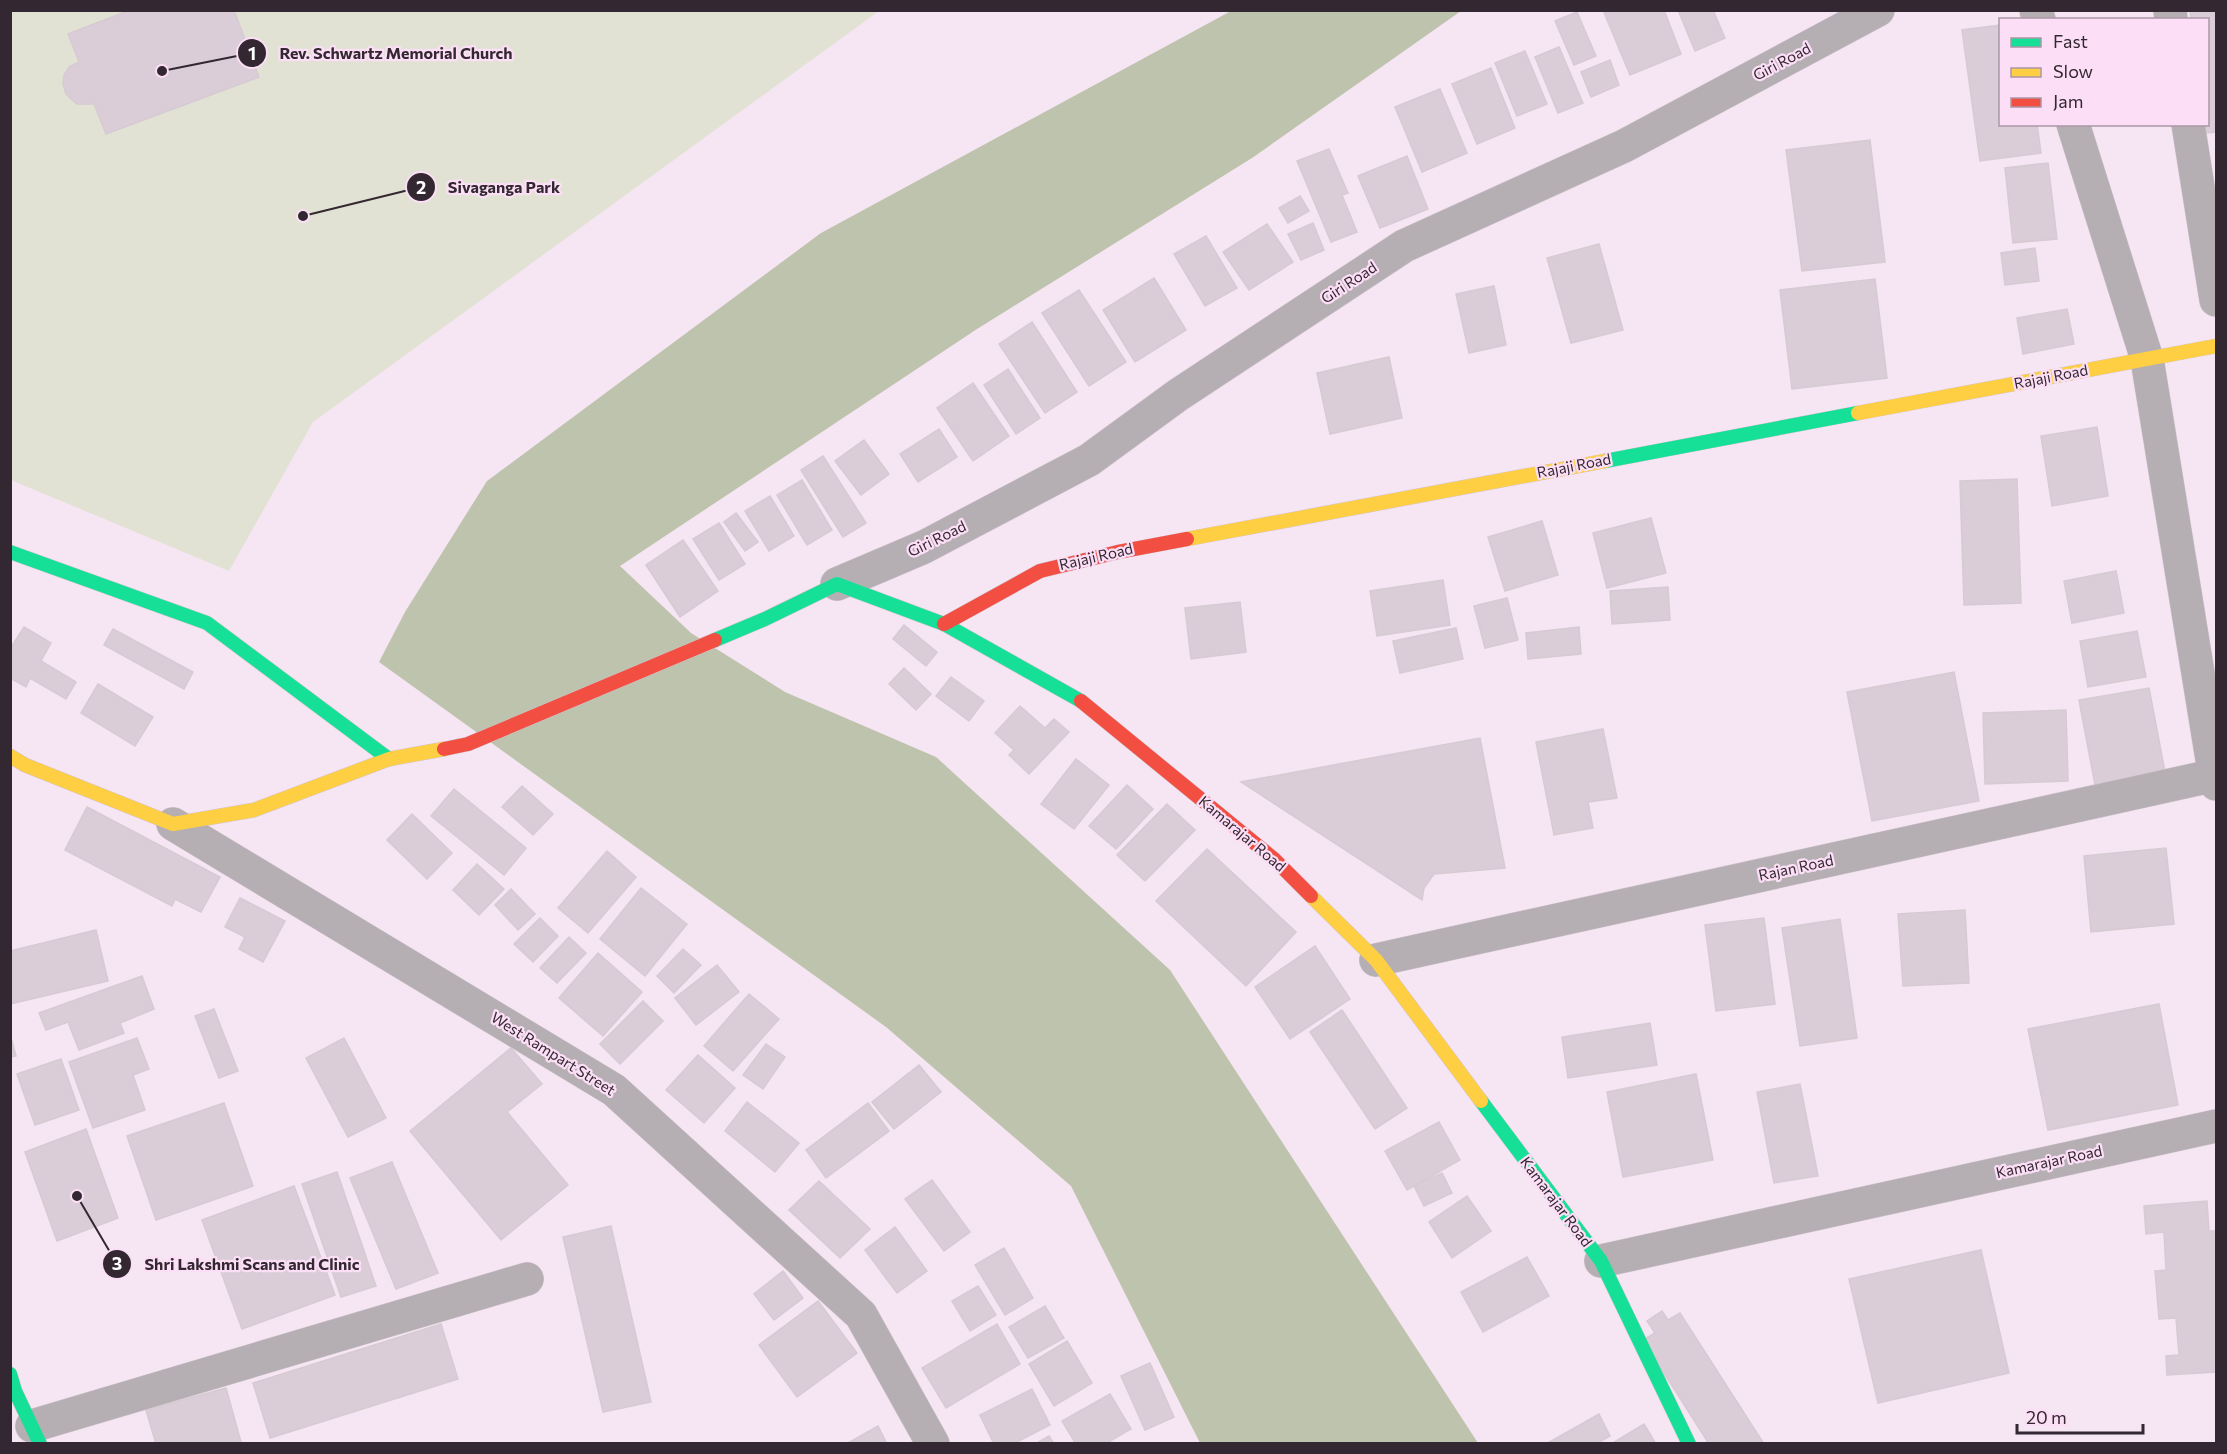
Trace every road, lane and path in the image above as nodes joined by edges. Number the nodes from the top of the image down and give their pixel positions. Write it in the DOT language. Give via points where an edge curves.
graph roads {
  1 [pos="1878,10"];
  2 [pos="2074,126"];
  3 [pos="2188,126"];
  4 [pos="2217,300"];
  5 [pos="2217,346"];
  6 [pos="2147,359"];
  7 [pos="10,552"];
  8 [pos="837,584"];
  9 [pos="944,624"];
  10 [pos="10,756"];
  11 [pos="389,759"];
  12 [pos="2216,778"];
  13 [pos="173,824"];
  14 [pos="1376,960"];
  15 [pos="2217,1125"];
  16 [pos="1601,1261"];
  17 [pos="527,1279"];
  18 [pos="10,1374"];
  19 [pos="13,1392"];
  20 [pos="36,1435"];
  21 [pos="933,1443"];
  22 [pos="1689,1443"];
  1 -- 8 [label="street, Giri Road" via="1624,146 1404,246 1178,395 1089,460 924,548"];
  2 -- 6 [label="street"];
  3 -- 4 [label="street"];
  5 -- 6 [label="main road, Rajaji Road"];
  6 -- 9 [label="main road, Rajaji Road" via="1118,552 1040,571"];
  6 -- 12 [label="street"];
  7 -- 11 [label="main road" via="207,623"];
  8 -- 9 [label="main road, Kamarajar Road"];
  8 -- 11 [label="main road" via="765,620 468,744"];
  9 -- 14 [label="main road, Kamarajar Road" via="1080,700 1274,859"];
  10 -- 13 [label="main road"];
  11 -- 13 [label="main road" via="254,810"];
  12 -- 14 [label="street, Rajan Road"];
  13 -- 21 [label="street, West Rampart Street" via="614,1090 861,1315"];
  14 -- 16 [label="main road, Kamarajar Road"];
  15 -- 16 [label="street, Kamarajar Road"];
  16 -- 22 [label="main road, Kamarajar Road"];
  17 -- 20 [label="street"];
  18 -- 19 [label="main road"];
  19 -- 20 [label="main road"];
}
